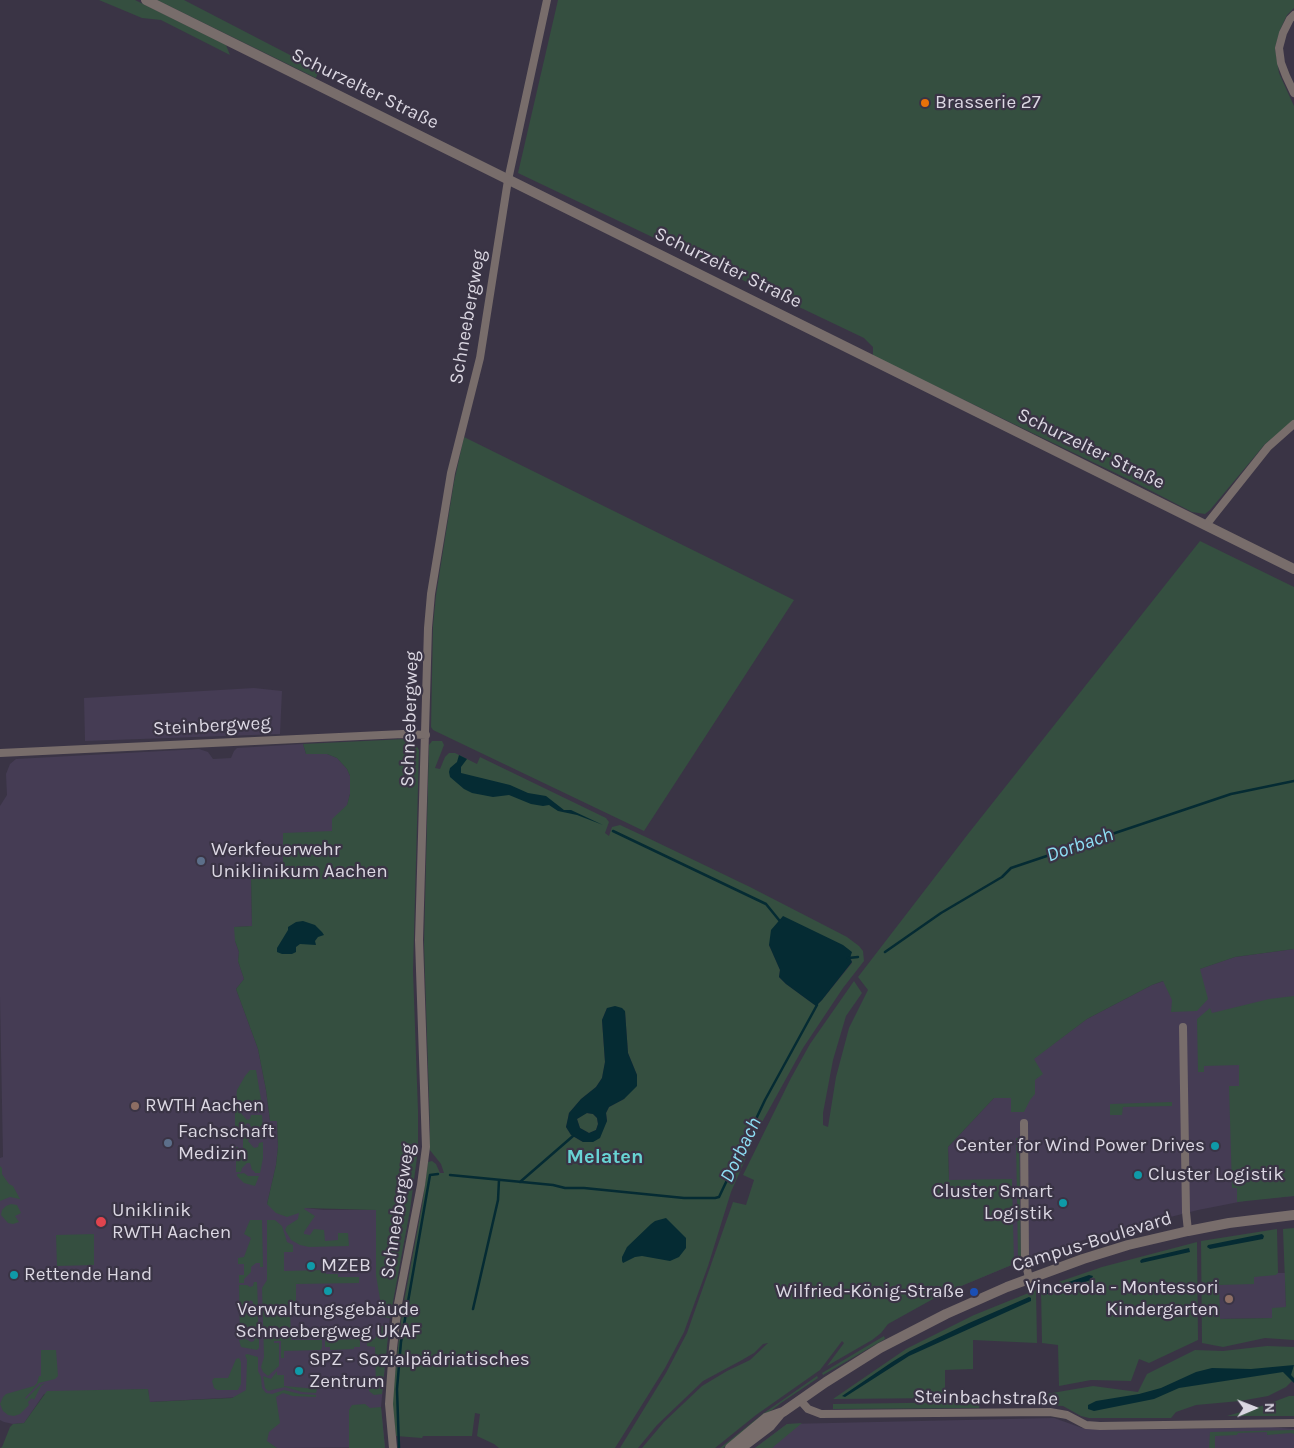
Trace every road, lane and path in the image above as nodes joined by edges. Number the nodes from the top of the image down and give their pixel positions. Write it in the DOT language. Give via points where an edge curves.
graph roads {
  1 [pos="146,0"];
  2 [pos="547,0"];
  3 [pos="1294,15"];
  4 [pos="1294,93"];
  5 [pos="508,180"];
  6 [pos="1294,424"];
  7 [pos="1206,526"];
  8 [pos="1294,569"];
  9 [pos="426,735"];
  10 [pos="0,753"];
  11 [pos="1183,1027"];
  12 [pos="1024,1123"];
  13 [pos="1294,1215"];
  14 [pos="1188,1230"];
  15 [pos="1029,1278"];
  16 [pos="800,1400"];
  17 [pos="782,1412"];
  18 [pos="1294,1423"];
  19 [pos="393,1448"];
  20 [pos="730,1448"];
  21 [pos="740,1448"];
  1 -- 5 [label="street, Schurzelter Straße"];
  2 -- 5 [label="street, Schneebergweg"];
  3 -- 4 [label="street" via="1283,33 1279,48 1281,63"];
  5 -- 7 [label="street, Schurzelter Straße"];
  5 -- 9 [label="street, Schneebergweg" via="480,358 451,474 431,594"];
  6 -- 7 [label="street" via="1268,446"];
  7 -- 8 [label="street, Schurzelter Straße"];
  9 -- 10 [label="street, Steinbergweg"];
  9 -- 19 [label="street, Schneebergweg" via="419,940 426,1147 393,1348 389,1404"];
  11 -- 14 [label="street"];
  12 -- 15 [label="street" via="1025,1260"];
  13 -- 14 [label="street, Campus-Boulevard"];
  14 -- 15 [label="street, Campus-Boulevard" via="1128,1245"];
  15 -- 16 [label="street, Campus-Boulevard" via="905,1335"];
  16 -- 17 [label="street, Campus-Boulevard"];
  16 -- 18 [label="street, Steinbachstraße" via="808,1409 820,1414 1050,1412 1067,1415 1086,1425 1100,1426"];
  17 -- 20 [label="street, Campus-Boulevard" via="766,1418"];
  17 -- 21 [label="street, Campus-Boulevard" via="770,1426"];
}
